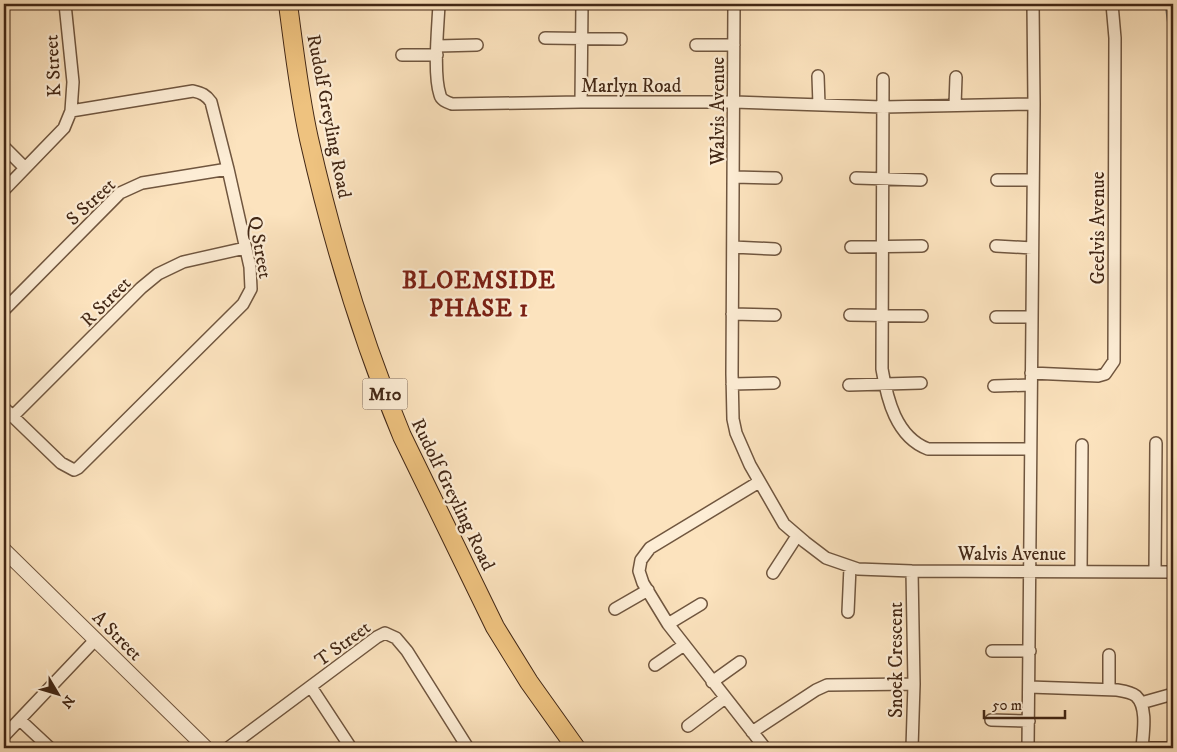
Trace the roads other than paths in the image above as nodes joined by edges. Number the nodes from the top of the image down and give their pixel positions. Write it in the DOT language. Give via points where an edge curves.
graph roads {
  1 [pos="65,4"];
  2 [pos="288,4"];
  3 [pos="439,4"];
  4 [pos="582,4"];
  5 [pos="734,4"];
  6 [pos="1033,4"];
  7 [pos="1112,4"];
  8 [pos="545,38"];
  9 [pos="581,39"];
  10 [pos="621,39"];
  11 [pos="476,45"];
  12 [pos="696,45"];
  13 [pos="734,45"];
  14 [pos="438,50"];
  15 [pos="402,55"];
  16 [pos="818,76"];
  17 [pos="956,77"];
  18 [pos="883,79"];
  19 [pos="581,102"];
  20 [pos="734,102"];
  21 [pos="1034,104"];
  22 [pos="819,105"];
  23 [pos="955,105"];
  24 [pos="883,107"];
  25 [pos="71,111"];
  26 [pos="4,147"];
  27 [pos="25,168"];
  28 [pos="228,169"];
  29 [pos="734,176"];
  30 [pos="776,178"];
  31 [pos="856,178"];
  32 [pos="882,179"];
  33 [pos="921,180"];
  34 [pos="996,180"];
  35 [pos="1033,180"];
  36 [pos="4,190"];
  37 [pos="922,246"];
  38 [pos="996,246"];
  39 [pos="733,247"];
  40 [pos="882,247"];
  41 [pos="245,248"];
  42 [pos="851,248"];
  43 [pos="1032,248"];
  44 [pos="775,249"];
  45 [pos="4,310"];
  46 [pos="732,314"];
  47 [pos="775,315"];
  48 [pos="850,315"];
  49 [pos="882,315"];
  50 [pos="922,316"];
  51 [pos="996,317"];
  52 [pos="1031,317"];
  53 [pos="1031,379"];
  54 [pos="774,383"];
  55 [pos="920,383"];
  56 [pos="732,384"];
  57 [pos="849,385"];
  58 [pos="885,385"];
  59 [pos="994,386"];
  60 [pos="4,408"];
  61 [pos="12,417"];
  62 [pos="1156,443"];
  63 [pos="1082,444"];
  64 [pos="1030,449"];
  65 [pos="759,482"];
  66 [pos="797,536"];
  67 [pos="4,550"];
  68 [pos="850,566"];
  69 [pos="1030,570"];
  70 [pos="912,571"];
  71 [pos="1080,571"];
  72 [pos="1155,572"];
  73 [pos="1173,572"];
  74 [pos="773,573"];
  75 [pos="648,590"];
  76 [pos="701,604"];
  77 [pos="615,608"];
  78 [pos="848,612"];
  79 [pos="668,624"];
  80 [pos="96,639"];
  81 [pos="684,645"];
  82 [pos="992,650"];
  83 [pos="1030,651"];
  84 [pos="1109,655"];
  85 [pos="740,662"];
  86 [pos="655,665"];
  87 [pos="712,682"];
  88 [pos="914,684"];
  89 [pos="311,687"];
  90 [pos="1029,687"];
  91 [pos="1109,690"];
  92 [pos="1173,694"];
  93 [pos="725,698"];
  94 [pos="1141,703"];
  95 [pos="20,720"];
  96 [pos="990,720"];
  97 [pos="1029,721"];
  98 [pos="688,726"];
  99 [pos="752,732"];
  100 [pos="4,736"];
  101 [pos="50,748"];
  102 [pos="206,748"];
  103 [pos="228,748"];
  104 [pos="351,748"];
  105 [pos="468,748"];
  106 [pos="576,748"];
  107 [pos="765,748"];
  108 [pos="912,748"];
  109 [pos="1028,748"];
  110 [pos="1142,748"];
  111 [pos="1173,748"];
  1 -- 25 [label="street, K Street" via="73,82"];
  2 -- 106 [label="main road, Rudolf Greyling Road / M10" via="296,72 330,226 389,404 496,627 529,682"];
  3 -- 14 [label="street"];
  4 -- 9 [label="street"];
  5 -- 13 [label="street, Walvis Avenue"];
  6 -- 21 [label="street"];
  7 -- 53 [label="street, Geelvis Avenue" via="1115,38 1114,361 1105,374 1098,376"];
  8 -- 9 [label="street"];
  9 -- 10 [label="street"];
  9 -- 19 [label="street"];
  11 -- 14 [label="street"];
  12 -- 13 [label="street, Walvis Avenue"];
  13 -- 20 [label="street, Walvis Avenue"];
  14 -- 15 [label="street"];
  14 -- 19 [label="street, Marlyn Road" via="440,96 452,104"];
  16 -- 22 [label="street"];
  17 -- 23 [label="street"];
  18 -- 24 [label="street"];
  19 -- 20 [label="street, Marlyn Road"];
  20 -- 22 [label="street, Marlyn Road"];
  20 -- 29 [label="street, Walvis Avenue"];
  21 -- 23 [label="street, Marlyn Road"];
  21 -- 35 [label="street"];
  22 -- 24 [label="street, Marlyn Road"];
  23 -- 24 [label="street, Marlyn Road"];
  24 -- 32 [label="street"];
  25 -- 27 [label="street, K Street" via="64,128"];
  25 -- 28 [label="street, Q Street" via="201,92 211,102"];
  26 -- 27 [label="street"];
  27 -- 36 [label="street, K Street"];
  28 -- 41 [label="street, Q Street"];
  28 -- 45 [label="street, S Street" via="142,184 120,193"];
  29 -- 30 [label="street, Walvis Avenue"];
  29 -- 39 [label="street, Walvis Avenue"];
  31 -- 32 [label="street"];
  32 -- 33 [label="street"];
  32 -- 40 [label="street"];
  34 -- 35 [label="street"];
  35 -- 43 [label="street"];
  37 -- 40 [label="street"];
  38 -- 43 [label="street"];
  39 -- 44 [label="street"];
  39 -- 46 [label="street, Walvis Avenue"];
  40 -- 42 [label="street"];
  40 -- 49 [label="street"];
  41 -- 61 [label="street, R Street" via="183,262 158,274"];
  41 -- 61 [label="street, Q Street" via="251,289 243,304 83,465 74,470 67,468"];
  43 -- 52 [label="street"];
  46 -- 47 [label="street"];
  46 -- 56 [label="street, Walvis Avenue"];
  48 -- 49 [label="street"];
  49 -- 50 [label="street"];
  49 -- 58 [label="street"];
  51 -- 52 [label="street"];
  52 -- 53 [label="street"];
  53 -- 59 [label="street, Geelvis Avenue"];
  53 -- 64 [label="street"];
  54 -- 56 [label="street"];
  55 -- 58 [label="street"];
  56 -- 65 [label="street, Walvis Avenue" via="736,433"];
  57 -- 58 [label="street"];
  58 -- 64 [label="street" via="892,411 918,445 928,449"];
  60 -- 61 [label="street, Q Street"];
  62 -- 72 [label="street"];
  63 -- 71 [label="street"];
  64 -- 69 [label="street"];
  65 -- 66 [label="street, Walvis Avenue" via="784,524"];
  65 -- 75 [label="street" via="650,548 640,560 639,571"];
  66 -- 68 [label="street, Walvis Avenue" via="826,558"];
  66 -- 74 [label="street"];
  67 -- 80 [label="street, A Street"];
  68 -- 70 [label="street, Walvis Avenue"];
  68 -- 78 [label="street"];
  69 -- 70 [label="street, Walvis Avenue"];
  69 -- 71 [label="street, Walvis Avenue"];
  69 -- 83 [label="street"];
  70 -- 88 [label="street, Snoek Crescent"];
  71 -- 72 [label="street, Walvis Avenue"];
  72 -- 73 [label="street, Walvis Avenue"];
  75 -- 77 [label="street"];
  75 -- 79 [label="street"];
  76 -- 79 [label="street"];
  79 -- 81 [label="street"];
  80 -- 95 [label="street"];
  80 -- 102 [label="street, A Street"];
  81 -- 86 [label="street"];
  81 -- 87 [label="street"];
  82 -- 83 [label="street"];
  83 -- 90 [label="street"];
  84 -- 91 [label="street"];
  85 -- 87 [label="street"];
  87 -- 93 [label="street"];
  88 -- 99 [label="street" via="827,685"];
  88 -- 108 [label="street, Snoek Crescent"];
  89 -- 103 [label="street, T Street"];
  89 -- 104 [label="street"];
  89 -- 105 [label="street, T Street" via="377,637 390,634 407,651"];
  90 -- 91 [label="street"];
  90 -- 97 [label="street"];
  91 -- 94 [label="street" via="1128,692"];
  92 -- 94 [label="street"];
  93 -- 98 [label="street"];
  93 -- 99 [label="street"];
  94 -- 110 [label="street"];
  95 -- 100 [label="street"];
  95 -- 101 [label="street"];
  96 -- 97 [label="street"];
  97 -- 109 [label="street"];
  99 -- 107 [label="street"];
  110 -- 111 [label="street"];
}
